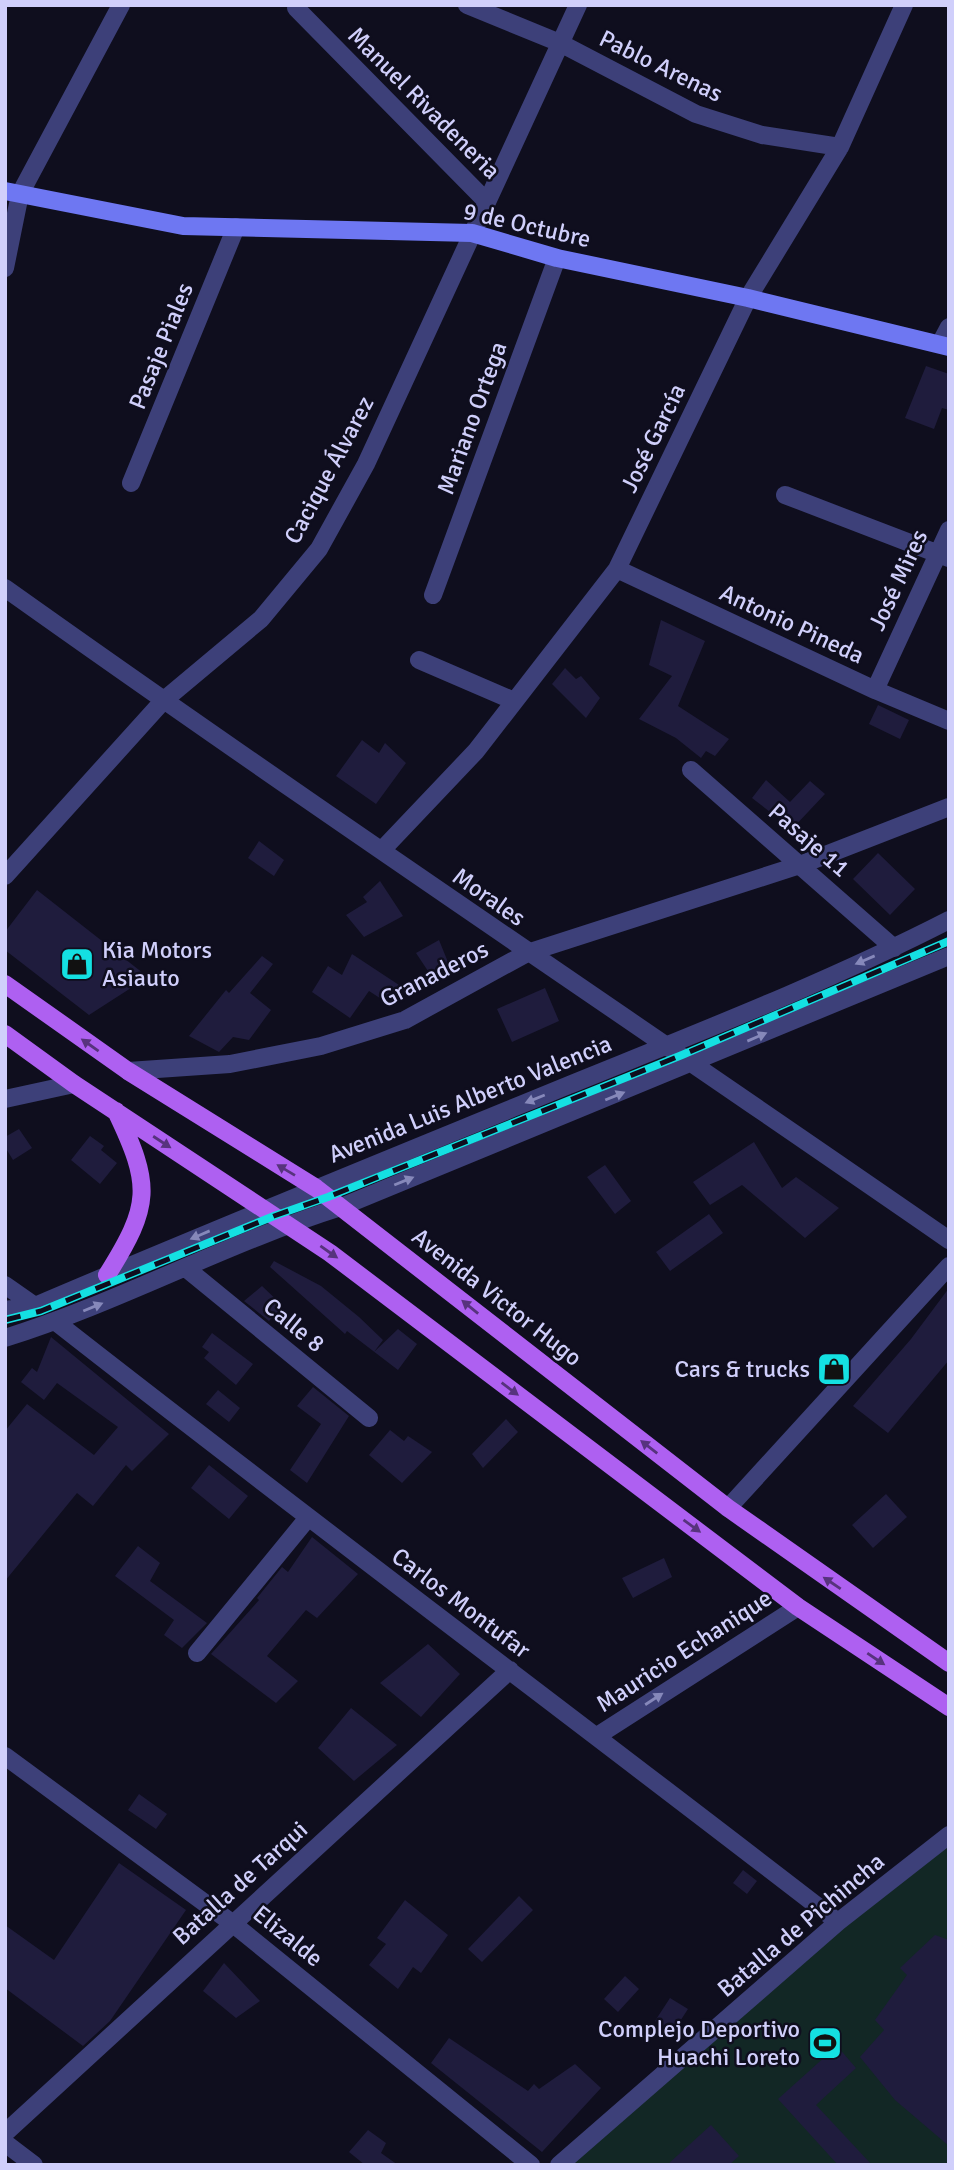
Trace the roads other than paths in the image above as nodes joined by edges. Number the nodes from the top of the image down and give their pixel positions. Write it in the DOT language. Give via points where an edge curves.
graph roads {
  1 [pos="121,5"];
  2 [pos="467,5"];
  3 [pos="578,5"];
  4 [pos="904,5"];
  5 [pos="296,8"];
  6 [pos="561,43"];
  7 [pos="840,147"];
  8 [pos="12,193"];
  9 [pos="487,202"];
  10 [pos="236,227"];
  11 [pos="472,233"];
  12 [pos="557,258"];
  13 [pos="5,268"];
  14 [pos="748,298"];
  15 [pos="949,327"];
  16 [pos="944,345"];
  17 [pos="131,483"];
  18 [pos="785,495"];
  19 [pos="949,530"];
  20 [pos="943,556"];
  21 [pos="617,569"];
  22 [pos="5,588"];
  23 [pos="433,595"];
  24 [pos="419,660"];
  25 [pos="875,690"];
  26 [pos="163,701"];
  27 [pos="514,701"];
  28 [pos="949,721"];
  29 [pos="691,770"];
  30 [pos="949,807"];
  31 [pos="382,850"];
  32 [pos="800,865"];
  33 [pos="5,876"];
  34 [pos="949,920"];
  35 [pos="894,948"];
  36 [pos="527,953"];
  37 [pos="949,956"];
  38 [pos="5,984"];
  39 [pos="5,1034"];
  40 [pos="667,1045"];
  41 [pos="694,1064"];
  42 [pos="128,1071"];
  43 [pos="74,1084"];
  44 [pos="5,1099"];
  45 [pos="116,1111"];
  46 [pos="316,1188"];
  47 [pos="341,1207"];
  48 [pos="263,1208"];
  49 [pos="286,1224"];
  50 [pos="949,1240"];
  51 [pos="949,1265"];
  52 [pos="187,1269"];
  53 [pos="107,1275"];
  54 [pos="5,1285"];
  55 [pos="35,1306"];
  56 [pos="5,1310"];
  57 [pos="56,1322"];
  58 [pos="5,1338"];
  59 [pos="369,1419"];
  60 [pos="728,1508"];
  61 [pos="307,1519"];
  62 [pos="798,1607"];
  63 [pos="197,1653"];
  64 [pos="949,1662"];
  65 [pos="510,1670"];
  66 [pos="949,1707"];
  67 [pos="597,1736"];
  68 [pos="5,1756"];
  69 [pos="949,1835"];
  70 [pos="838,1922"];
  71 [pos="232,1923"];
  72 [pos="5,2133"];
  73 [pos="5,2143"];
  74 [pos="34,2165"];
  75 [pos="531,2165"];
  76 [pos="559,2165"];
  1 -- 8 [label="street"];
  2 -- 6 [label="street, Pablo Arenas"];
  3 -- 6 [label="street, Cacique Álvarez"];
  4 -- 7 [label="street, José García"];
  5 -- 9 [label="street, Manuel Rivadeneria"];
  6 -- 7 [label="street, Pablo Arenas" via="696,114 762,135"];
  6 -- 9 [label="street, Cacique Álvarez"];
  7 -- 14 [label="street, José García"];
  8 -- 10 [label="street, 9 de Octubre" via="183,226"];
  8 -- 13 [label="street"];
  9 -- 11 [label="street, Cacique Álvarez"];
  10 -- 11 [label="street, 9 de Octubre"];
  10 -- 17 [label="street, Pasaje Piales"];
  11 -- 12 [label="street, 9 de Octubre"];
  11 -- 26 [label="street, Cacique Álvarez" via="366,464 319,549 261,619"];
  12 -- 14 [label="street, 9 de Octubre"];
  12 -- 23 [label="street, Mariano Ortega"];
  14 -- 16 [label="street, 9 de Octubre"];
  14 -- 21 [label="street, José García"];
  15 -- 16 [label="street"];
  18 -- 20 [label="street"];
  19 -- 20 [label="street, José Mires"];
  20 -- 25 [label="street, José Mires"];
  21 -- 25 [label="street, Antonio Pineda"];
  21 -- 27 [label="street, José García"];
  22 -- 26 [label="street, Morales"];
  24 -- 27 [label="street"];
  25 -- 28 [label="street, Antonio Pineda"];
  26 -- 31 [label="street, Morales"];
  26 -- 33 [label="street, Cacique Álvarez"];
  27 -- 31 [label="street, José García" via="476,751"];
  29 -- 32 [label="street, Pasaje 11"];
  30 -- 32 [label="street, Granaderos"];
  31 -- 36 [label="street, Morales"];
  32 -- 35 [label="street, Pasaje 11"];
  32 -- 36 [label="street, Granaderos"];
  34 -- 35 [label="street, Avenida Luis Alberto Valencia"];
  35 -- 40 [label="street, Avenida Luis Alberto Valencia, one-way"];
  36 -- 40 [label="street, Morales"];
  36 -- 42 [label="street, Granaderos" via="405,1020 321,1046 230,1064"];
  41 -- 37 [label="street, one-way"];
  42 -- 38 [label="main road, Avenida Victor Hugo, one-way"];
  39 -- 43 [label="main road"];
  40 -- 41 [label="street, Morales"];
  40 -- 46 [label="street, Avenida Luis Alberto Valencia, one-way"];
  47 -- 41 [label="street, one-way"];
  41 -- 50 [label="street, Morales"];
  46 -- 42 [label="main road, Avenida Victor Hugo, one-way"];
  43 -- 44 [label="street"];
  43 -- 45 [label="main road"];
  45 -- 48 [label="main road, one-way"];
  45 -- 53 [label="main road" via="140,1170 142,1206 133,1233"];
  46 -- 47 [label="main road, Avenida Victor Hugo"];
  46 -- 48 [label="street, Avenida Luis Alberto Valencia"];
  47 -- 49 [label="street"];
  60 -- 47 [label="main road, Avenida Victor Hugo, one-way"];
  48 -- 49 [label="main road"];
  48 -- 53 [label="street, Avenida Luis Alberto Valencia, one-way"];
  49 -- 52 [label="street"];
  49 -- 62 [label="main road, one-way" via="330,1252"];
  51 -- 60 [label="street"];
  57 -- 52 [label="street, one-way"];
  52 -- 59 [label="street, Calle 8"];
  53 -- 55 [label="street, Avenida Luis Alberto Valencia"];
  54 -- 55 [label="street"];
  55 -- 56 [label="street, Avenida Luis Alberto Valencia"];
  57 -- 58 [label="street"];
  57 -- 61 [label="street, Carlos Montufar"];
  64 -- 60 [label="main road, Avenida Victor Hugo, one-way"];
  61 -- 63 [label="street"];
  61 -- 65 [label="street, Carlos Montufar"];
  62 -- 66 [label="main road, one-way"];
  67 -- 62 [label="street, Mauricio Echanique, one-way"];
  65 -- 67 [label="street, Carlos Montufar"];
  65 -- 71 [label="street, Batalla de Tarqui"];
  67 -- 70 [label="street, Carlos Montufar"];
  68 -- 71 [label="street, Elizalde"];
  69 -- 70 [label="street, Batalla de Pichincha"];
  70 -- 76 [label="street, Batalla de Pichincha"];
  71 -- 72 [label="street, Batalla de Tarqui"];
  71 -- 75 [label="street, Elizalde"];
  73 -- 74 [label="street"];
}
